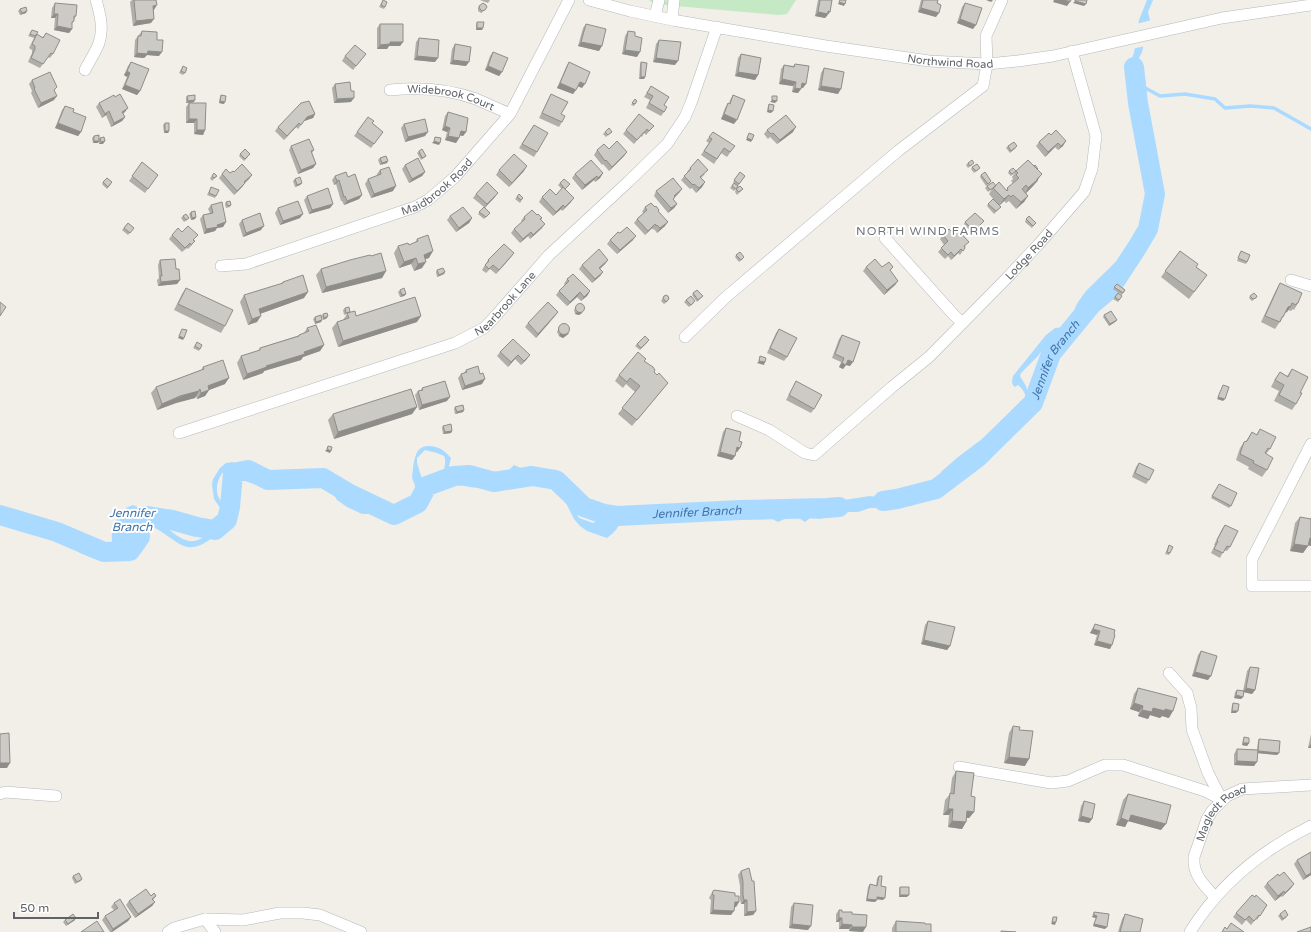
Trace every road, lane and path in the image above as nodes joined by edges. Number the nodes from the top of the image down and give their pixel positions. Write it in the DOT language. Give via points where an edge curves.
graph roads {
  1 [pos="96,0"];
  2 [pos="569,0"];
  3 [pos="589,0"];
  4 [pos="659,0"];
  5 [pos="674,0"];
  6 [pos="1002,0"];
  7 [pos="1311,5"];
  8 [pos="655,16"];
  9 [pos="672,20"];
  10 [pos="716,27"];
  11 [pos="1072,51"];
  12 [pos="987,64"];
  13 [pos="84,70"];
  14 [pos="390,90"];
  15 [pos="510,114"];
  16 [pos="885,238"];
  17 [pos="221,266"];
  18 [pos="1291,280"];
  19 [pos="1311,286"];
  20 [pos="962,323"];
  21 [pos="685,337"];
  22 [pos="737,416"];
  23 [pos="179,434"];
  24 [pos="1311,444"];
  25 [pos="1311,586"];
  26 [pos="1169,673"];
  27 [pos="959,767"];
  28 [pos="1311,784"];
  29 [pos="0,794"];
  30 [pos="56,796"];
  31 [pos="1222,800"];
  32 [pos="1311,826"];
  33 [pos="1215,897"];
  34 [pos="205,919"];
  35 [pos="171,930"];
  36 [pos="214,932"];
  37 [pos="361,932"];
  38 [pos="1190,932"];
  1 -- 13 [label="street" via="101,15 102,32 99,44"];
  2 -- 15 [label="street, Maidbrook Road"];
  3 -- 8 [label="street, Northwind Road"];
  4 -- 8 [label="street"];
  5 -- 9 [label="street"];
  6 -- 12 [label="street" via="986,36"];
  7 -- 11 [label="street, Northwind Road" via="1222,18"];
  8 -- 9 [label="street, Northwind Road"];
  9 -- 10 [label="street, Northwind Road"];
  10 -- 12 [label="street, Northwind Road" via="893,56"];
  10 -- 23 [label="street, Nearbrook Lane" via="691,103 667,144 549,255 484,328 446,346"];
  11 -- 12 [label="street, Northwind Road" via="1018,62"];
  11 -- 20 [label="street, Lodge Road" via="1096,136 1092,169 1084,192 1038,245"];
  12 -- 21 [label="street" via="983,86 898,151 726,297"];
  14 -- 15 [label="street, Widebrook Court" via="407,88 455,93"];
  15 -- 17 [label="street, Maidbrook Road" via="454,177 428,200 415,207 246,264"];
  16 -- 20 [label="street"];
  18 -- 19 [label="street"];
  20 -- 22 [label="street, Lodge Road" via="929,357 814,455 806,453 770,430"];
  24 -- 25 [label="street" via="1252,559 1252,586"];
  26 -- 31 [label="street" via="1187,693 1192,728 1208,773"];
  27 -- 31 [label="street" via="1051,783 1068,781 1105,765 1123,765 1205,791"];
  28 -- 31 [label="street, Magledt Road" via="1242,789"];
  29 -- 30 [label="street" via="5,792"];
  31 -- 33 [label="street, Magledt Road" via="1204,825 1194,857 1197,875"];
  32 -- 33 [label="street" via="1258,858"];
  33 -- 38 [label="street"];
  34 -- 35 [label="street"];
  34 -- 36 [label="street"];
  34 -- 37 [label="street" via="243,920 280,913 320,914"];
}
